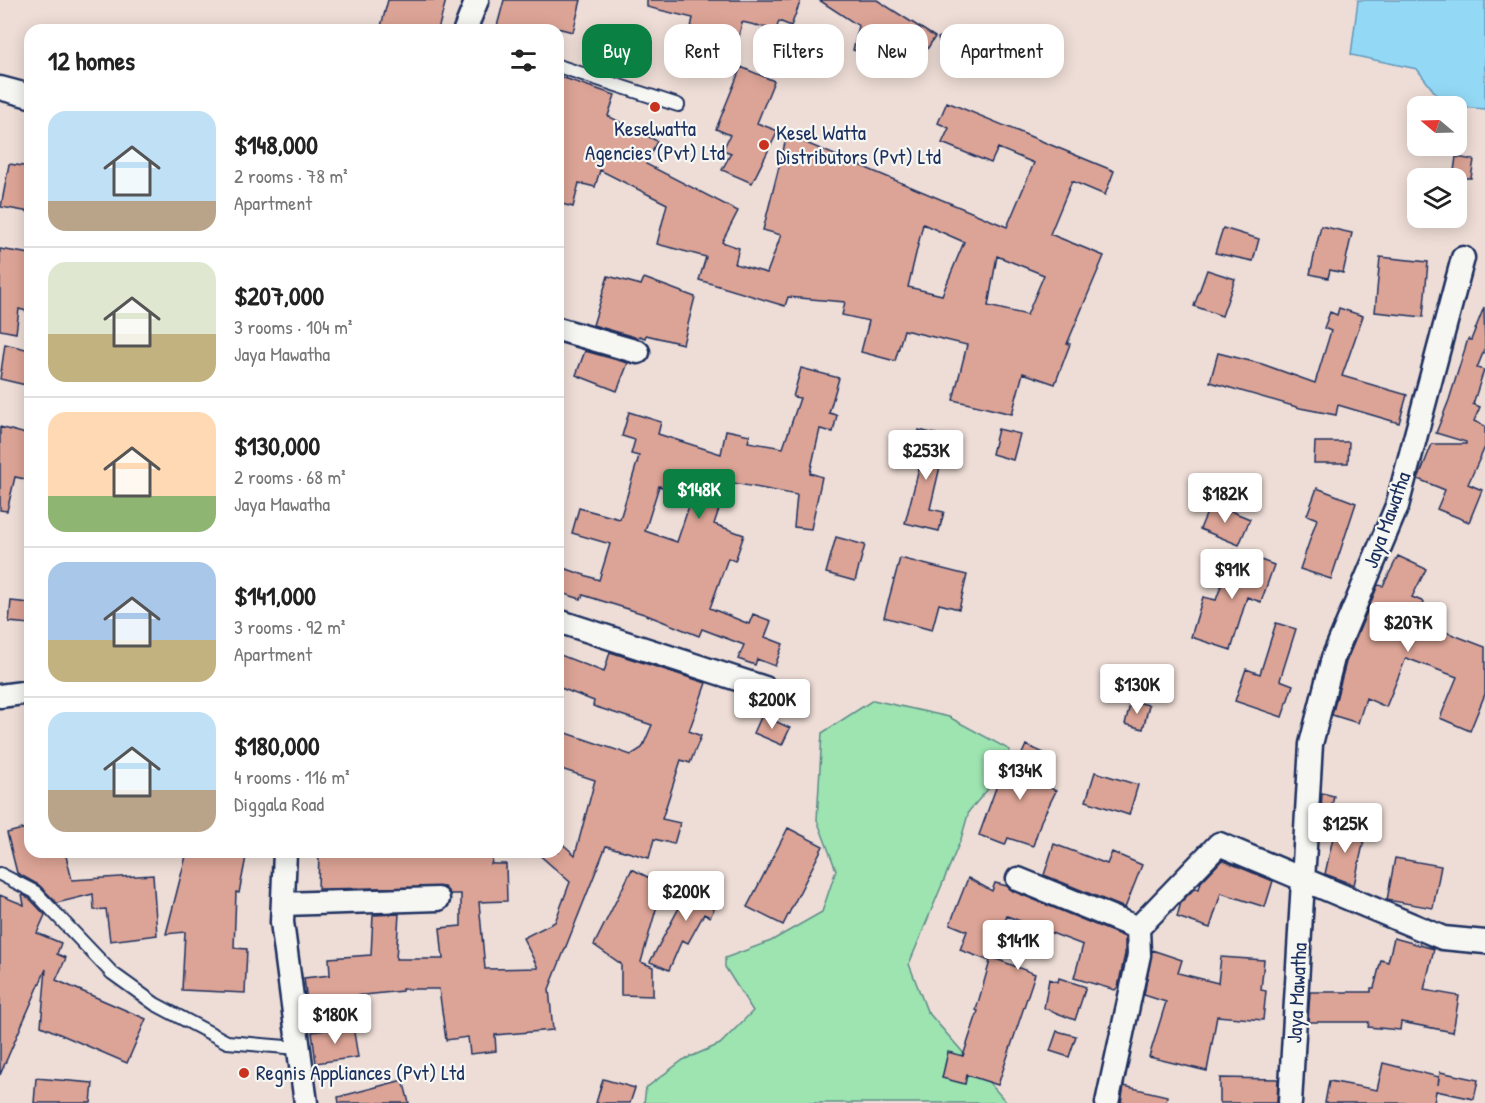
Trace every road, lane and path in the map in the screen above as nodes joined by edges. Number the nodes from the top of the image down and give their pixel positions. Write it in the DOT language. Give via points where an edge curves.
graph roads {
  1 [pos="477,0"];
  2 [pos="467,24"];
  3 [pos="564,68"];
  4 [pos="0,88"];
  5 [pos="24,94"];
  6 [pos="678,105"];
  7 [pos="1463,258"];
  8 [pos="564,331"];
  9 [pos="638,352"];
  10 [pos="564,623"];
  11 [pos="765,688"];
  12 [pos="24,693"];
  13 [pos="0,696"];
  14 [pos="285,858"];
  15 [pos="0,874"];
  16 [pos="1018,879"];
  17 [pos="1303,882"];
  18 [pos="438,899"];
  19 [pos="283,904"];
  20 [pos="1138,928"];
  21 [pos="1485,942"];
  22 [pos="298,1048"];
  23 [pos="306,1103"];
  24 [pos="1107,1103"];
  25 [pos="1290,1103"];
  1 -- 2 [label="street"];
  3 -- 6 [label="lane"];
  4 -- 5 [label="street"];
  7 -- 17 [label="street, Jaya Mawatha" via="1397,506 1333,658 1311,744"];
  8 -- 9 [label="street"];
  10 -- 11 [label="street"];
  12 -- 13 [label="street"];
  14 -- 19 [label="street"];
  15 -- 22 [label="lane" via="35,892 112,973 155,1004 227,1042"];
  16 -- 20 [label="street"];
  17 -- 20 [label="street" via="1218,844"];
  17 -- 21 [label="street" via="1443,938"];
  17 -- 25 [label="street, Jaya Mawatha"];
  18 -- 19 [label="street"];
  19 -- 22 [label="street"];
  20 -- 24 [label="street" via="1139,955"];
  22 -- 23 [label="street"];
}
